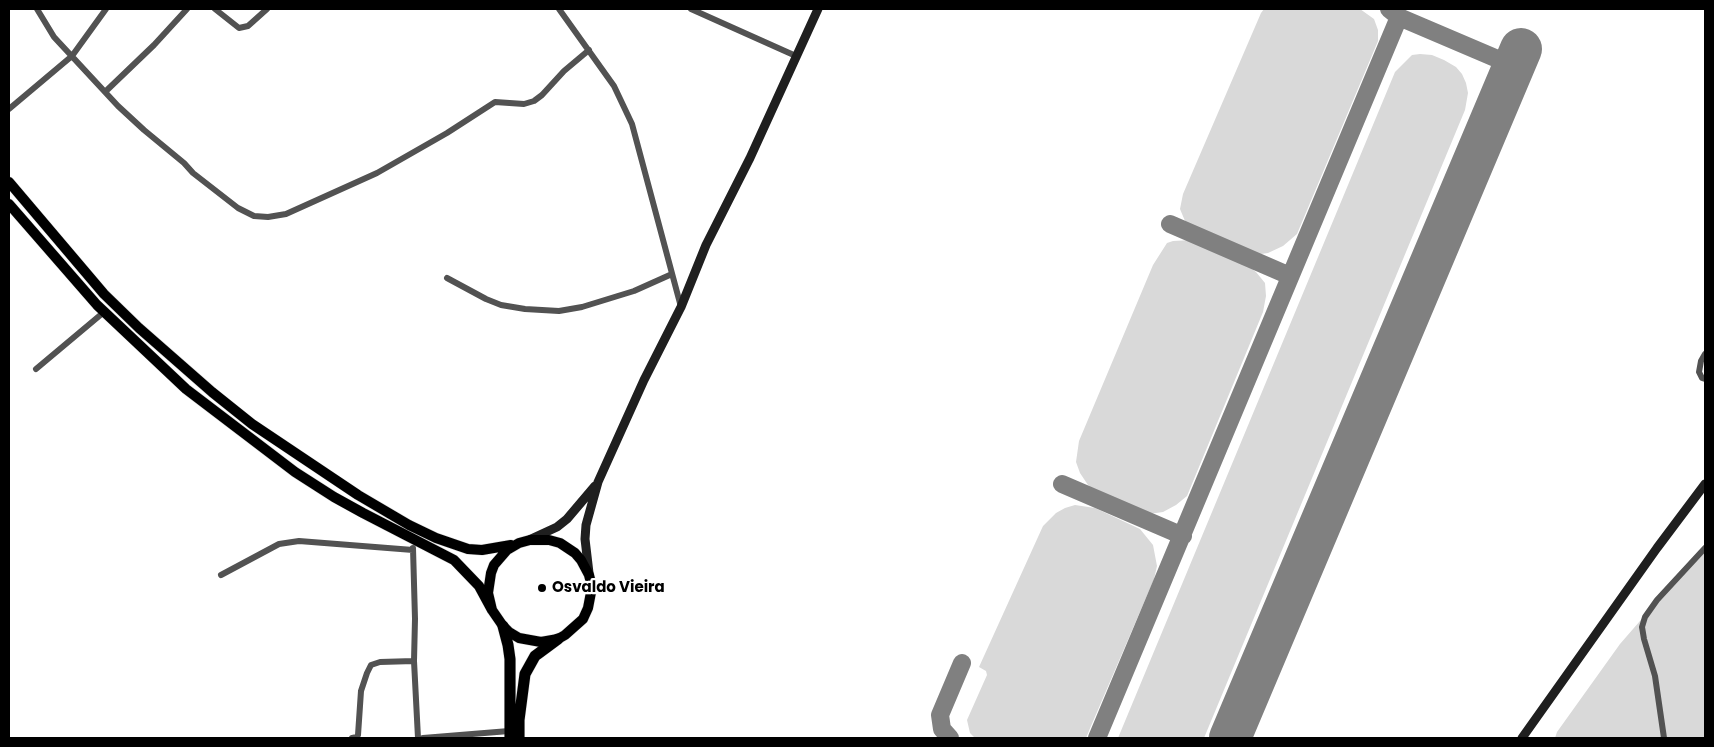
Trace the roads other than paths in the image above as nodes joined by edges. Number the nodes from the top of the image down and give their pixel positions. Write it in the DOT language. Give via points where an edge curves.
graph roads {
  1 [pos="37,9"];
  2 [pos="106,9"];
  3 [pos="187,9"];
  4 [pos="215,9"];
  5 [pos="267,9"];
  6 [pos="559,9"];
  7 [pos="691,9"];
  8 [pos="818,9"];
  9 [pos="589,50"];
  10 [pos="72,56"];
  11 [pos="796,56"];
  12 [pos="105,92"];
  13 [pos="9,109"];
  14 [pos="9,182"];
  15 [pos="9,204"];
  16 [pos="672,274"];
  17 [pos="447,278"];
  18 [pos="681,307"];
  19 [pos="104,312"];
  20 [pos="1705,354"];
  21 [pos="36,369"];
  22 [pos="1705,379"];
  23 [pos="598,482"];
  24 [pos="1705,484"];
  25 [pos="413,539"];
  26 [pos="530,540"];
  27 [pos="519,543"];
  28 [pos="1705,548"];
  29 [pos="413,550"];
  30 [pos="221,575"];
  31 [pos="589,575"];
  32 [pos="492,610"];
  33 [pos="502,626"];
  34 [pos="558,639"];
  35 [pos="414,661"];
  36 [pos="513,736"];
  37 [pos="352,738"];
  38 [pos="418,738"];
  39 [pos="423,738"];
  40 [pos="1522,738"];
  41 [pos="1664,738"];
  1 -- 10 [label="street"];
  2 -- 10 [label="street"];
  3 -- 12 [label="street"];
  4 -- 5 [label="street" via="239,28 248,26"];
  6 -- 9 [label="street"];
  7 -- 11 [label="street"];
  8 -- 11 [label="street"];
  9 -- 12 [label="street" via="534,101 524,104 495,102 447,134 377,173 286,214 268,217 254,216 238,208 144,130"];
  9 -- 16 [label="street" via="614,86 632,124"];
  10 -- 12 [label="street"];
  10 -- 13 [label="street"];
  11 -- 18 [label="street" via="706,246"];
  14 -- 27 [label="main road" via="104,294 252,424 358,495 436,538 468,549 482,550"];
  15 -- 19 [label="main road"];
  16 -- 17 [label="street" via="634,291 559,311 501,305"];
  16 -- 18 [label="street"];
  18 -- 23 [label="street"];
  19 -- 21 [label="street"];
  19 -- 25 [label="main road" via="186,389 295,472 363,514"];
  20 -- 22 [label="street" via="1699,372"];
  23 -- 26 [label="street" via="562,523"];
  23 -- 31 [label="street" via="586,525"];
  24 -- 40 [label="street"];
  25 -- 29 [label="street"];
  25 -- 32 [label="main road" via="454,560 479,586"];
  26 -- 27 [label="main road"];
  26 -- 31 [label="main road" via="560,543 575,552"];
  27 -- 32 [label="main road" via="507,550 494,565 488,593"];
  28 -- 41 [label="street" via="1657,600 1642,627 1655,676"];
  29 -- 30 [label="street" via="299,540 279,544"];
  29 -- 35 [label="street"];
  31 -- 34 [label="main road" via="592,588 583,619"];
  32 -- 33 [label="main road"];
  33 -- 34 [label="main road" via="530,641"];
  33 -- 36 [label="highway" via="510,659"];
  34 -- 36 [label="highway" via="535,656 525,674 519,720"];
  35 -- 37 [label="street" via="371,665 362,691 358,735"];
  35 -- 38 [label="street"];
  36 -- 39 [label="street"];
}
